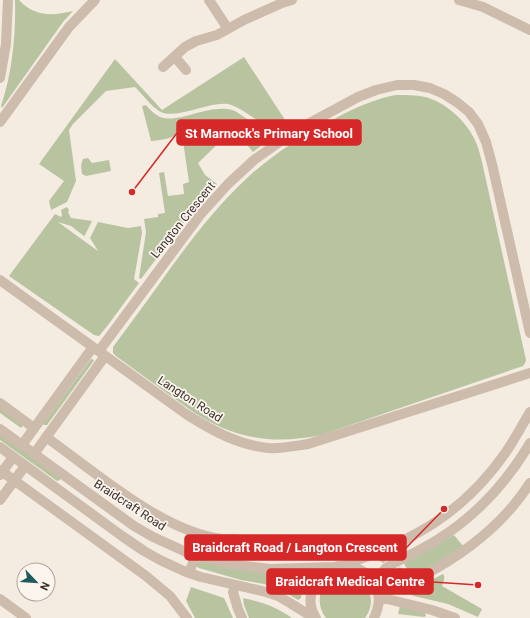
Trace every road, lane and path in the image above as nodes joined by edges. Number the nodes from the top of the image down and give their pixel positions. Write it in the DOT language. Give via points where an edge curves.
graph roads {
  1 [pos="8,0"];
  2 [pos="95,0"];
  3 [pos="209,0"];
  4 [pos="292,0"];
  5 [pos="459,0"];
  6 [pos="228,28"];
  7 [pos="530,30"];
  8 [pos="175,57"];
  9 [pos="163,67"];
  10 [pos="186,70"];
  11 [pos="0,78"];
  12 [pos="0,122"];
  13 [pos="0,280"];
  14 [pos="530,333"];
  15 [pos="99,352"];
  16 [pos="530,373"];
  17 [pos="0,403"];
  18 [pos="528,419"];
  19 [pos="34,428"];
  20 [pos="0,429"];
  21 [pos="46,437"];
  22 [pos="530,443"];
  23 [pos="22,445"];
  24 [pos="0,447"];
  25 [pos="34,454"];
  26 [pos="13,457"];
  27 [pos="25,466"];
  28 [pos="1,473"];
  29 [pos="14,481"];
  30 [pos="530,483"];
  31 [pos="0,500"];
  32 [pos="236,539"];
  33 [pos="196,555"];
  34 [pos="339,566"];
  35 [pos="189,573"];
  36 [pos="373,581"];
  37 [pos="235,585"];
  38 [pos="379,595"];
  39 [pos="0,599"];
  40 [pos="431,614"];
  41 [pos="26,618"];
  42 [pos="187,618"];
  43 [pos="242,618"];
  44 [pos="315,618"];
  45 [pos="374,618"];
  46 [pos="455,618"];
  1 -- 11 [label="street" via="6,44"];
  2 -- 12 [label="street" via="69,27"];
  3 -- 6 [label="street"];
  4 -- 6 [label="street"];
  5 -- 7 [label="street" via="483,7"];
  6 -- 8 [label="street" via="217,35 196,40"];
  8 -- 9 [label="street"];
  8 -- 10 [label="street"];
  13 -- 15 [label="street, Langton Road"];
  14 -- 15 [label="street, Langton Crescent" via="492,164 478,124 469,112 444,94 430,88 397,85 364,95 312,121 254,160 200,215"];
  15 -- 16 [label="street, Langton Road" via="205,426 241,442 268,448 308,444"];
  15 -- 19 [label="street"];
  15 -- 21 [label="street"];
  17 -- 19 [label="street"];
  18 -- 34 [label="street, Braidcraft Road" via="496,466 458,505 409,538"];
  19 -- 23 [label="street"];
  20 -- 23 [label="street, Braidcraft Road"];
  21 -- 25 [label="street"];
  21 -- 32 [label="street, Braidcraft Road" via="151,512 201,535 222,540"];
  22 -- 36 [label="street" via="498,487 473,513 438,539 385,569"];
  23 -- 25 [label="street, Braidcraft Road"];
  24 -- 26 [label="street"];
  25 -- 33 [label="street, Braidcraft Road" via="134,526"];
  26 -- 27 [label="street"];
  26 -- 28 [label="street"];
  27 -- 29 [label="street"];
  27 -- 35 [label="street" via="144,551"];
  28 -- 29 [label="street"];
  29 -- 31 [label="street"];
  29 -- 42 [label="street" via="146,576 170,596"];
  30 -- 38 [label="street" via="510,510 468,548 405,586"];
  33 -- 34 [label="street, Braidcraft Road" via="250,567"];
  33 -- 35 [label="street"];
  34 -- 36 [label="street" via="356,567 368,574"];
  34 -- 44 [label="street" via="323,573 312,590 311,604"];
  35 -- 37 [label="street"];
  36 -- 38 [label="street"];
  37 -- 43 [label="street" via="234,592"];
  37 -- 44 [label="street" via="278,596"];
  38 -- 40 [label="street"];
  38 -- 45 [label="street"];
  39 -- 41 [label="street"];
  40 -- 46 [label="street"];
}
